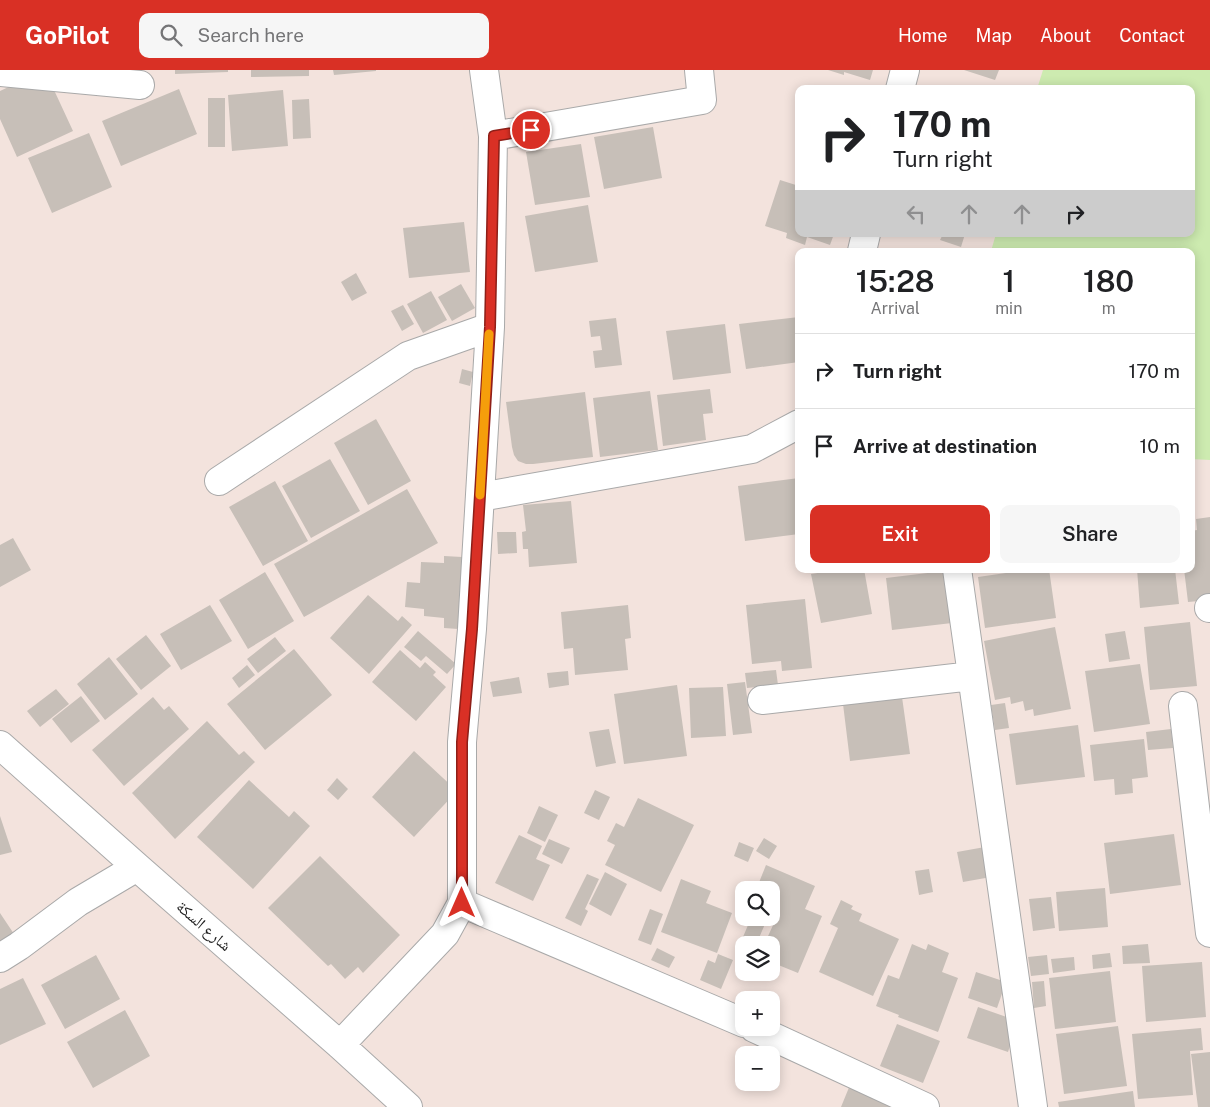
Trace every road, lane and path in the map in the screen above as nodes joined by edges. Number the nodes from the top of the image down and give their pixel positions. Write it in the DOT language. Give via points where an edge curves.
graph roads {
  1 [pos="484,70"];
  2 [pos="698,70"];
  3 [pos="905,70"];
  4 [pos="0,72"];
  5 [pos="140,85"];
  6 [pos="901,85"];
  7 [pos="494,136"];
  8 [pos="490,327"];
  9 [pos="795,426"];
  10 [pos="220,481"];
  11 [pos="480,496"];
  12 [pos="958,573"];
  13 [pos="972,676"];
  14 [pos="762,700"];
  15 [pos="1182,706"];
  16 [pos="0,745"];
  17 [pos="137,867"];
  18 [pos="462,903"];
  19 [pos="1210,933"];
  20 [pos="0,958"];
  21 [pos="735,1019"];
  22 [pos="771,1036"];
  23 [pos="340,1045"];
  24 [pos="408,1107"];
  25 [pos="925,1107"];
  26 [pos="1033,1107"];
  1 -- 7 [label="street"];
  2 -- 7 [label="street" via="702,100"];
  3 -- 6 [label="street"];
  4 -- 5 [label="street"];
  7 -- 8 [label="street"];
  8 -- 10 [label="street" via="408,356"];
  8 -- 11 [label="street"];
  9 -- 11 [label="street" via="752,449"];
  11 -- 18 [label="street" via="462,742"];
  12 -- 13 [label="street"];
  13 -- 14 [label="street"];
  13 -- 26 [label="street"];
  15 -- 19 [label="street"];
  16 -- 17 [label="street, شارع السكة"];
  17 -- 20 [label="street" via="78,902"];
  17 -- 23 [label="street, شارع السكة"];
  18 -- 21 [label="street"];
  18 -- 23 [label="street" via="445,934"];
  22 -- 25 [label="street"];
  23 -- 24 [label="street, شارع السكة"];
}
